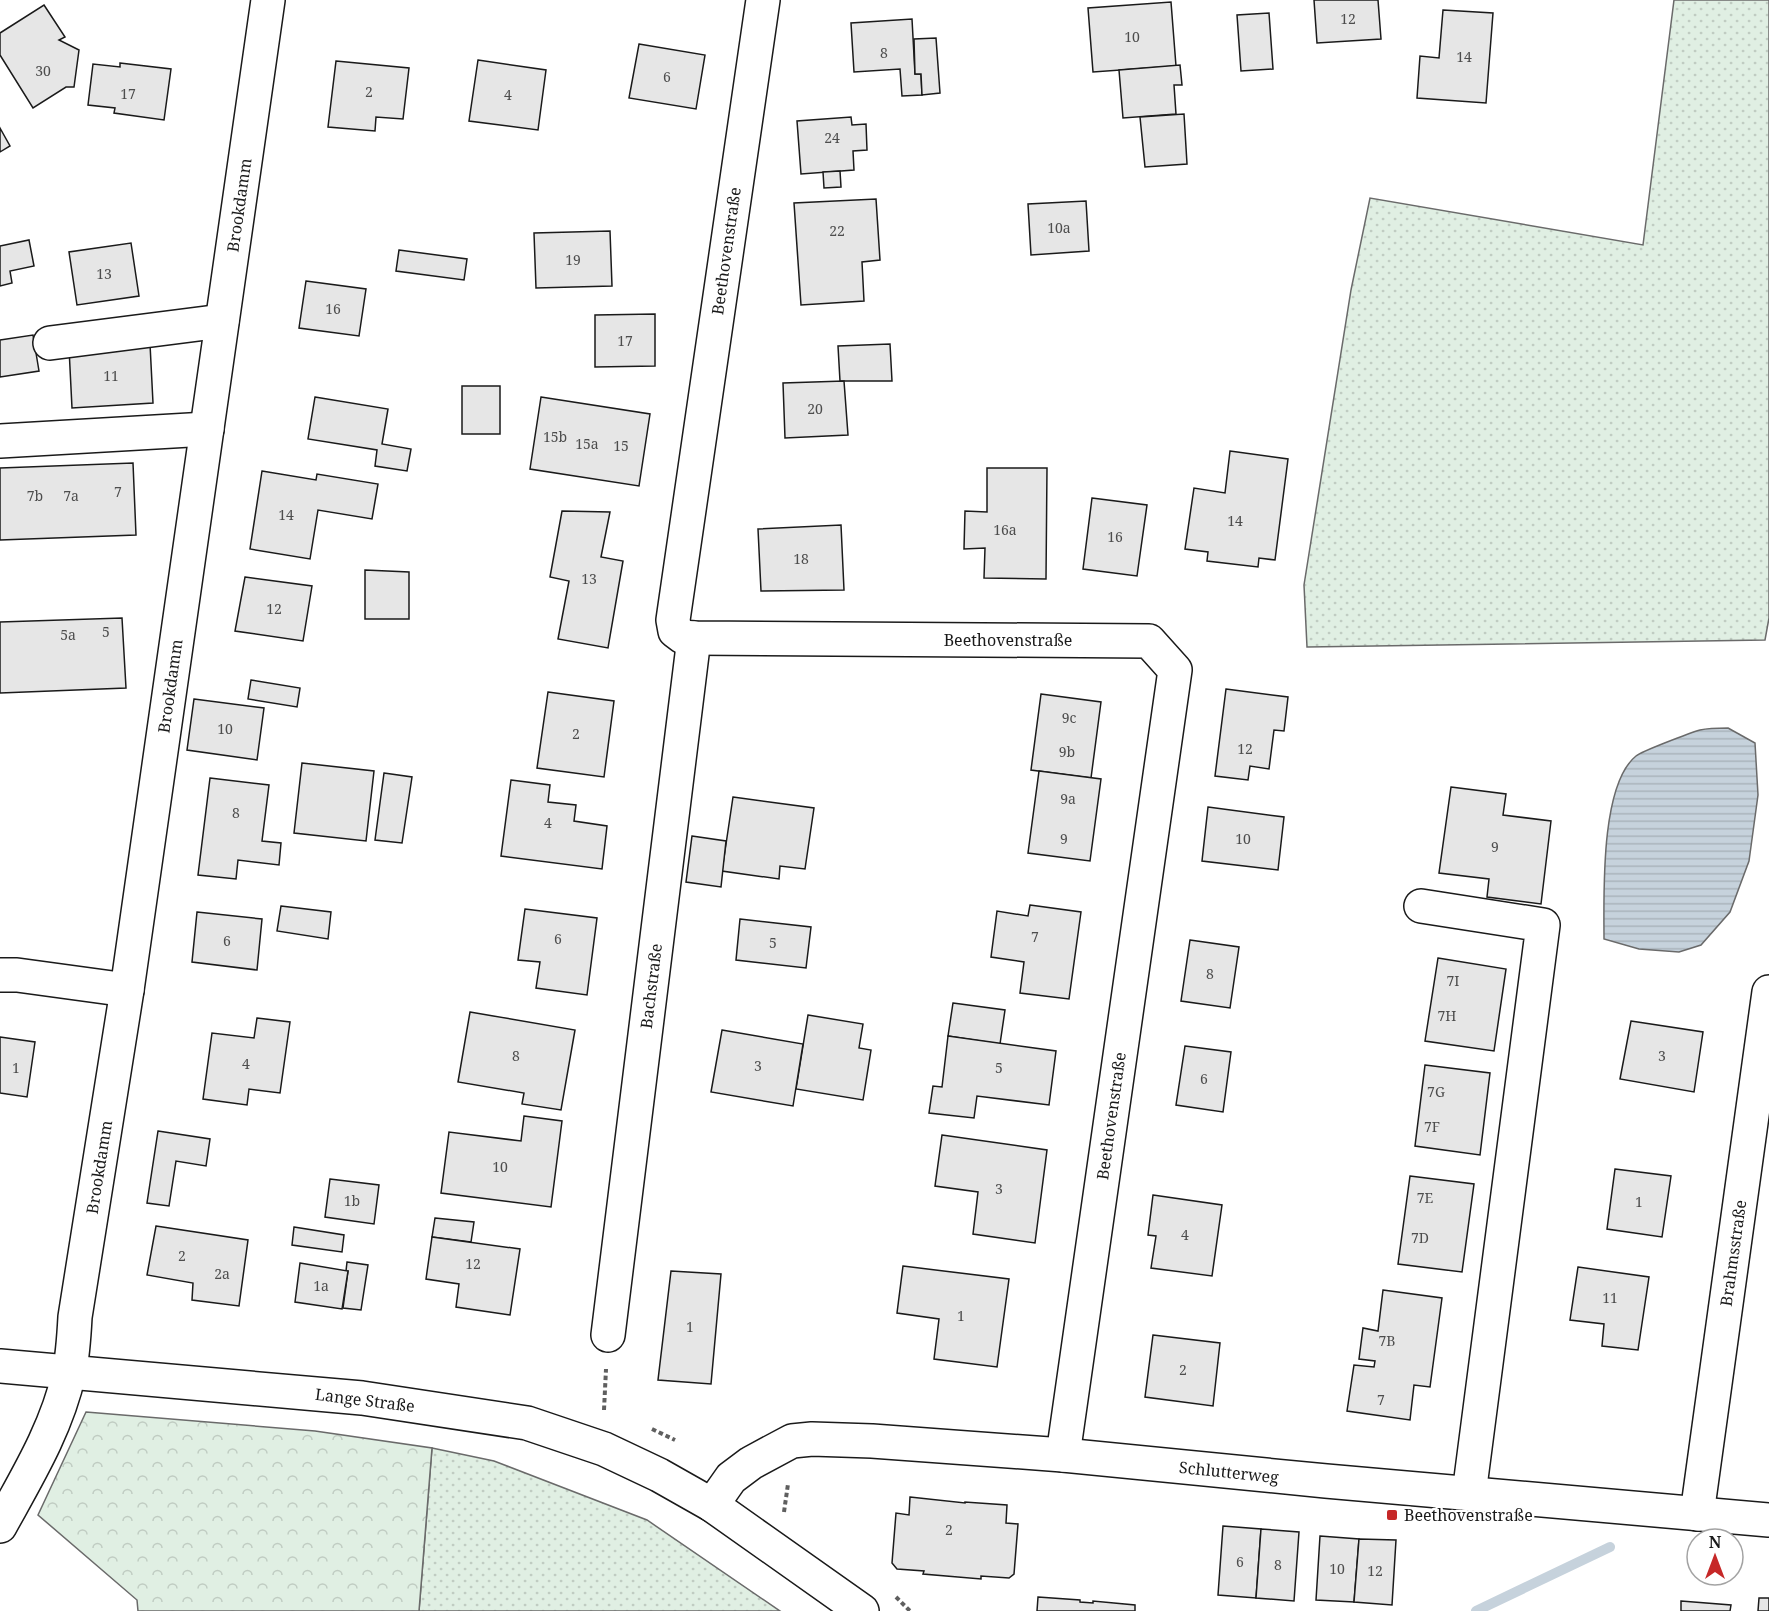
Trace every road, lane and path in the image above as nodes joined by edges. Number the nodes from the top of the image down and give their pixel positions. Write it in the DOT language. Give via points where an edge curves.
graph roads {
  1 [pos="268,0"];
  2 [pos="763,0"];
  3 [pos="222,321"];
  4 [pos="50,343"];
  5 [pos="207,429"];
  6 [pos="0,441"];
  7 [pos="693,638"];
  8 [pos="1421,906"];
  9 [pos="0,975"];
  10 [pos="127,990"];
  11 [pos="1769,992"];
  12 [pos="608,1335"];
  13 [pos="0,1366"];
  14 [pos="70,1372"];
  15 [pos="1063,1455"];
  16 [pos="1468,1494"];
  17 [pos="712,1505"];
  18 [pos="1697,1514"];
  19 [pos="1769,1520"];
  20 [pos="0,1526"];
  21 [pos="862,1611"];
  1 -- 3 [label="street, Brookdamm"];
  2 -- 7 [label="street, Beethovenstraße" via="673,620 675,632"];
  3 -- 4 [label="street"];
  3 -- 5 [label="street, Brookdamm"];
  5 -- 6 [label="street"];
  5 -- 10 [label="street, Brookdamm"];
  7 -- 12 [label="street, Bachstraße"];
  7 -- 15 [label="street, Beethovenstraße" via="1149,641 1175,670"];
  8 -- 16 [label="street" via="1543,925"];
  9 -- 10 [label="street"];
  10 -- 14 [label="street, Brookdamm" via="75,1317"];
  11 -- 18 [label="street, Brahmsstraße"];
  13 -- 14 [label="street, Lange Straße"];
  14 -- 17 [label="street, Lange Straße" via="363,1398 527,1423 604,1449 659,1474"];
  14 -- 20 [label="street, Brookdamm" via="36,1462"];
  15 -- 16 [label="street, Schlutterweg"];
  15 -- 17 [label="street, Schlutterweg" via="872,1441 792,1441 731,1478"];
  16 -- 18 [label="street, Schlutterweg"];
  17 -- 21 [label="street, Lange Straße"];
  18 -- 19 [label="street, Schlutterweg"];
}
